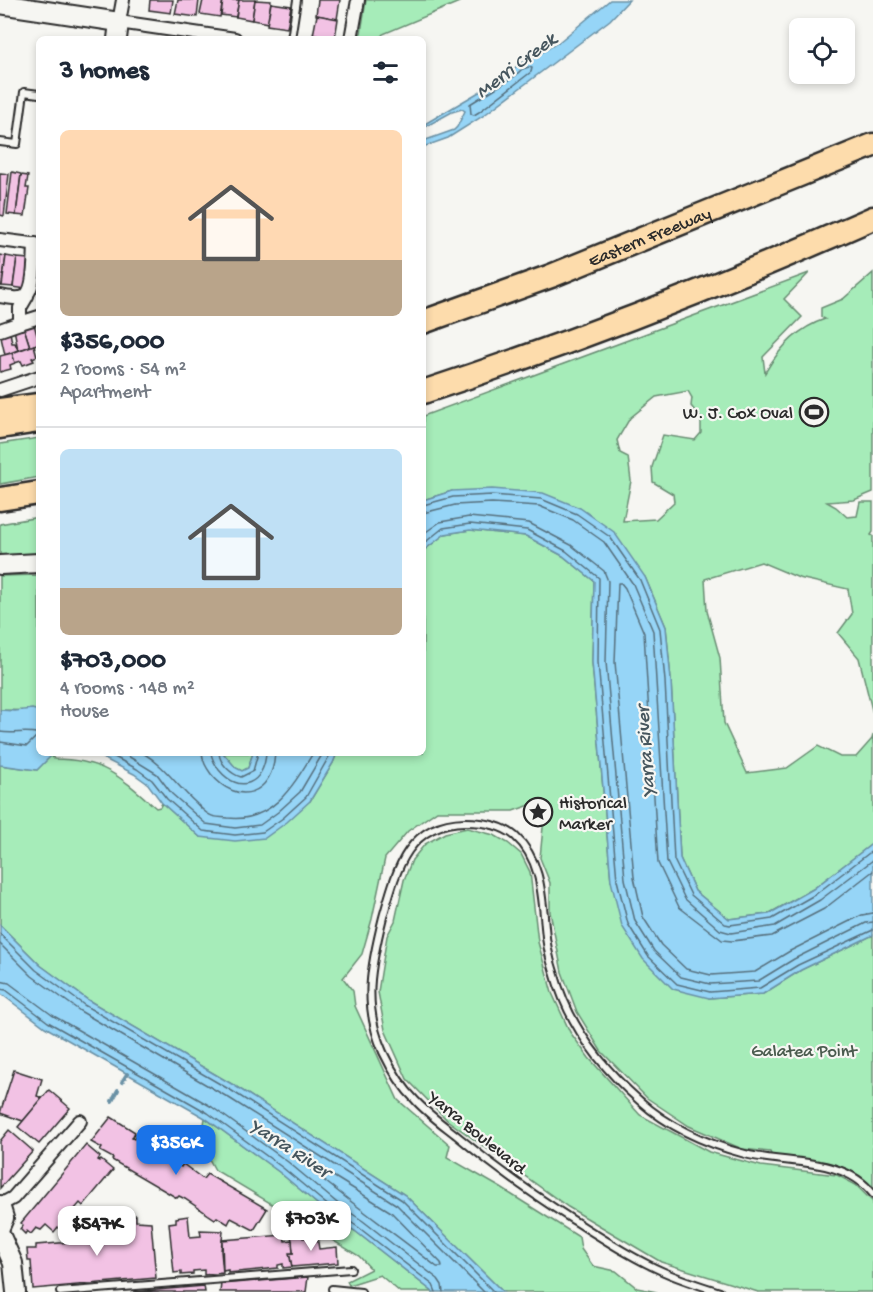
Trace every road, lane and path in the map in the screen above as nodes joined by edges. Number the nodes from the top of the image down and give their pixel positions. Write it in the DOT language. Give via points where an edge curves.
graph roads {
  1 [pos="123,0"];
  2 [pos="297,0"];
  3 [pos="358,0"];
  4 [pos="1,2"];
  5 [pos="118,30"];
  6 [pos="196,36"];
  7 [pos="291,36"];
  8 [pos="352,36"];
  9 [pos="36,94"];
  10 [pos="0,142"];
  11 [pos="873,145"];
  12 [pos="873,218"];
  13 [pos="0,240"];
  14 [pos="36,245"];
  15 [pos="36,252"];
  16 [pos="0,296"];
  17 [pos="27,296"];
  18 [pos="36,318"];
  19 [pos="426,321"];
  20 [pos="20,323"];
  21 [pos="0,330"];
  22 [pos="36,378"];
  23 [pos="0,390"];
  24 [pos="426,391"];
  25 [pos="36,405"];
  26 [pos="0,410"];
  27 [pos="36,421"];
  28 [pos="0,427"];
  29 [pos="36,494"];
  30 [pos="4,499"];
  31 [pos="36,563"];
  32 [pos="0,565"];
  33 [pos="80,1121"];
  34 [pos="873,1194"];
  35 [pos="0,1205"];
  36 [pos="0,1227"];
  37 [pos="0,1234"];
  38 [pos="351,1269"];
  39 [pos="332,1289"];
  40 [pos="16,1292"];
  41 [pos="60,1292"];
  42 [pos="361,1292"];
  43 [pos="720,1292"];
  1 -- 5 [label="street"];
  2 -- 7 [label="lane"];
  3 -- 8 [label="street"];
  4 -- 5 [label="street"];
  5 -- 6 [label="street"];
  9 -- 10 [label="lane" via="24,92 17,144"];
  11 -- 19 [label="highway, Eastern Freeway" via="551,276"];
  12 -- 24 [label="highway" via="664,304"];
  13 -- 14 [label="street"];
  15 -- 17 [label="street"];
  16 -- 17 [label="street"];
  17 -- 20 [label="street" via="20,308"];
  18 -- 20 [label="street"];
  20 -- 21 [label="street"];
  22 -- 23 [label="street"];
  25 -- 26 [label="highway"];
  27 -- 28 [label="highway"];
  29 -- 30 [label="highway"];
  31 -- 32 [label="street"];
  33 -- 35 [label="street" via="13,1198"];
  34 -- 43 [label="lane, Yarra Boulevard" via="841,1170 760,1158 723,1148 648,1109 597,1057 567,1008 548,949 538,875 523,845 513,834 482,823 454,822 426,833 407,851 397,871 372,960 372,1013 390,1066 425,1110 528,1191 635,1258"];
  35 -- 36 [label="street" via="4,1218"];
  37 -- 40 [label="street" via="13,1263"];
  38 -- 41 [label="lane"];
  39 -- 42 [label="lane"];
}
